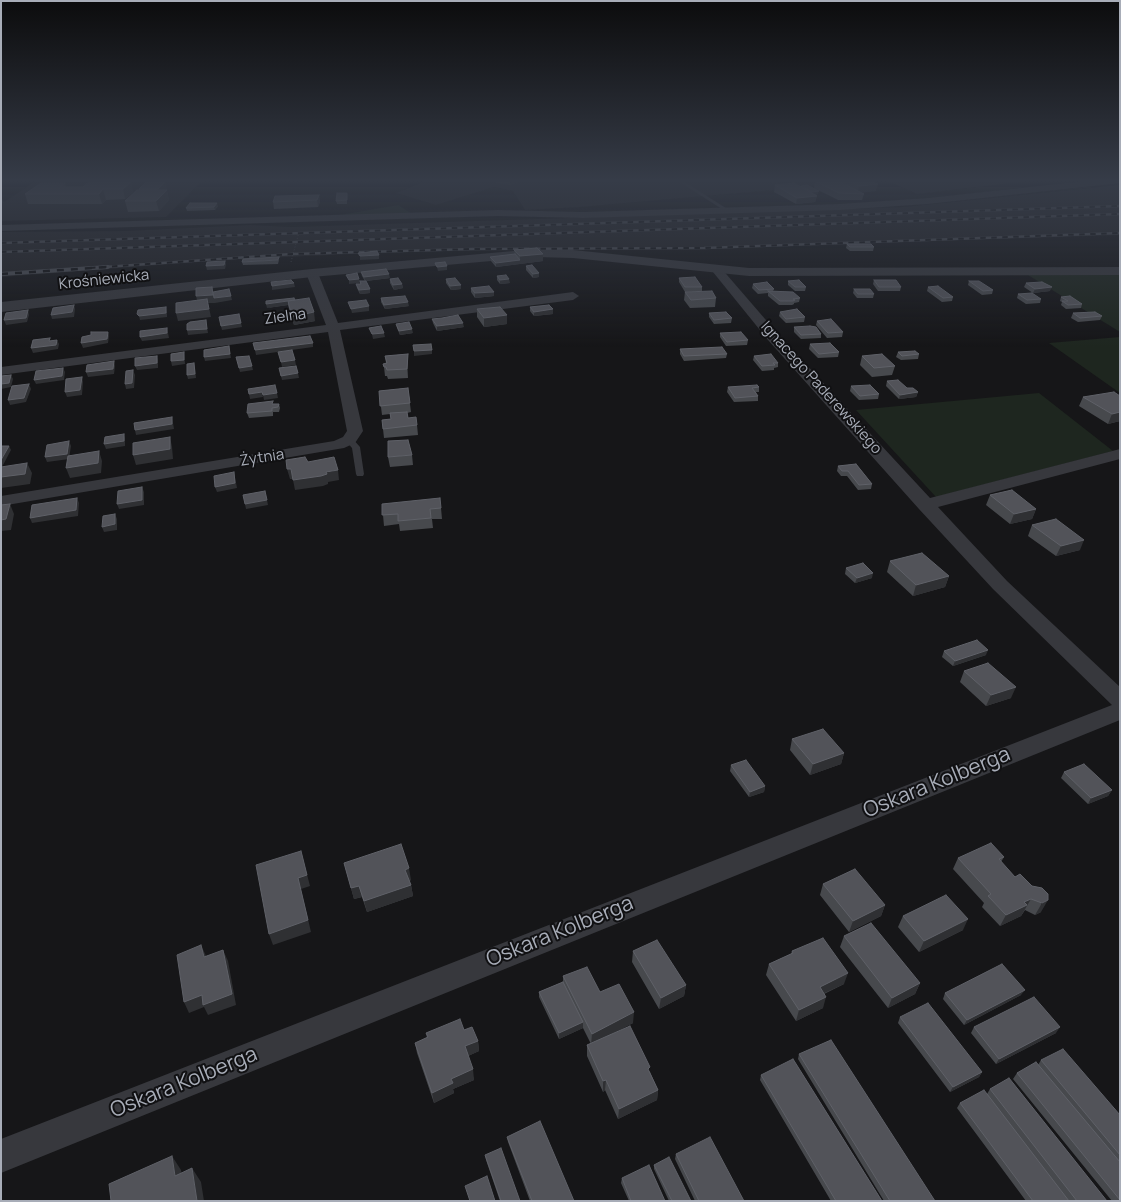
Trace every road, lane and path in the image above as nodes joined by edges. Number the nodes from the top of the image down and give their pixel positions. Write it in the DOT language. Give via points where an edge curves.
graph roads {
  1 [pos="298,235"];
  2 [pos="717,270"];
  3 [pos="1120,271"];
  4 [pos="306,273"];
  5 [pos="574,296"];
  6 [pos="2,310"];
  7 [pos="334,327"];
  8 [pos="1,371"];
  9 [pos="349,440"];
  10 [pos="1120,454"];
  11 [pos="360,474"];
  12 [pos="1,501"];
  13 [pos="925,504"];
  14 [pos="1120,700"];
  15 [pos="1120,710"];
  16 [pos="1,1156"];
  1 -- 4 [label="path" via="290,260"];
  2 -- 3 [label="street, Krośniewicka"];
  2 -- 4 [label="street, Krośniewicka" via="542,252"];
  2 -- 13 [label="street, Ignacego Paderewskiego" via="773,337"];
  4 -- 6 [label="street, Krośniewicka"];
  4 -- 7 [label="street"];
  5 -- 7 [label="street, Zielna"];
  7 -- 8 [label="street, Zielna"];
  7 -- 9 [label="street" via="355,430"];
  9 -- 11 [label="lane" via="356,448"];
  9 -- 12 [label="street, Żytnia" via="338,445"];
  10 -- 13 [label="street"];
  13 -- 14 [label="street, Ignacego Paderewskiego" via="1000,585"];
  15 -- 16 [label="street, Oskara Kolberga"];
}
